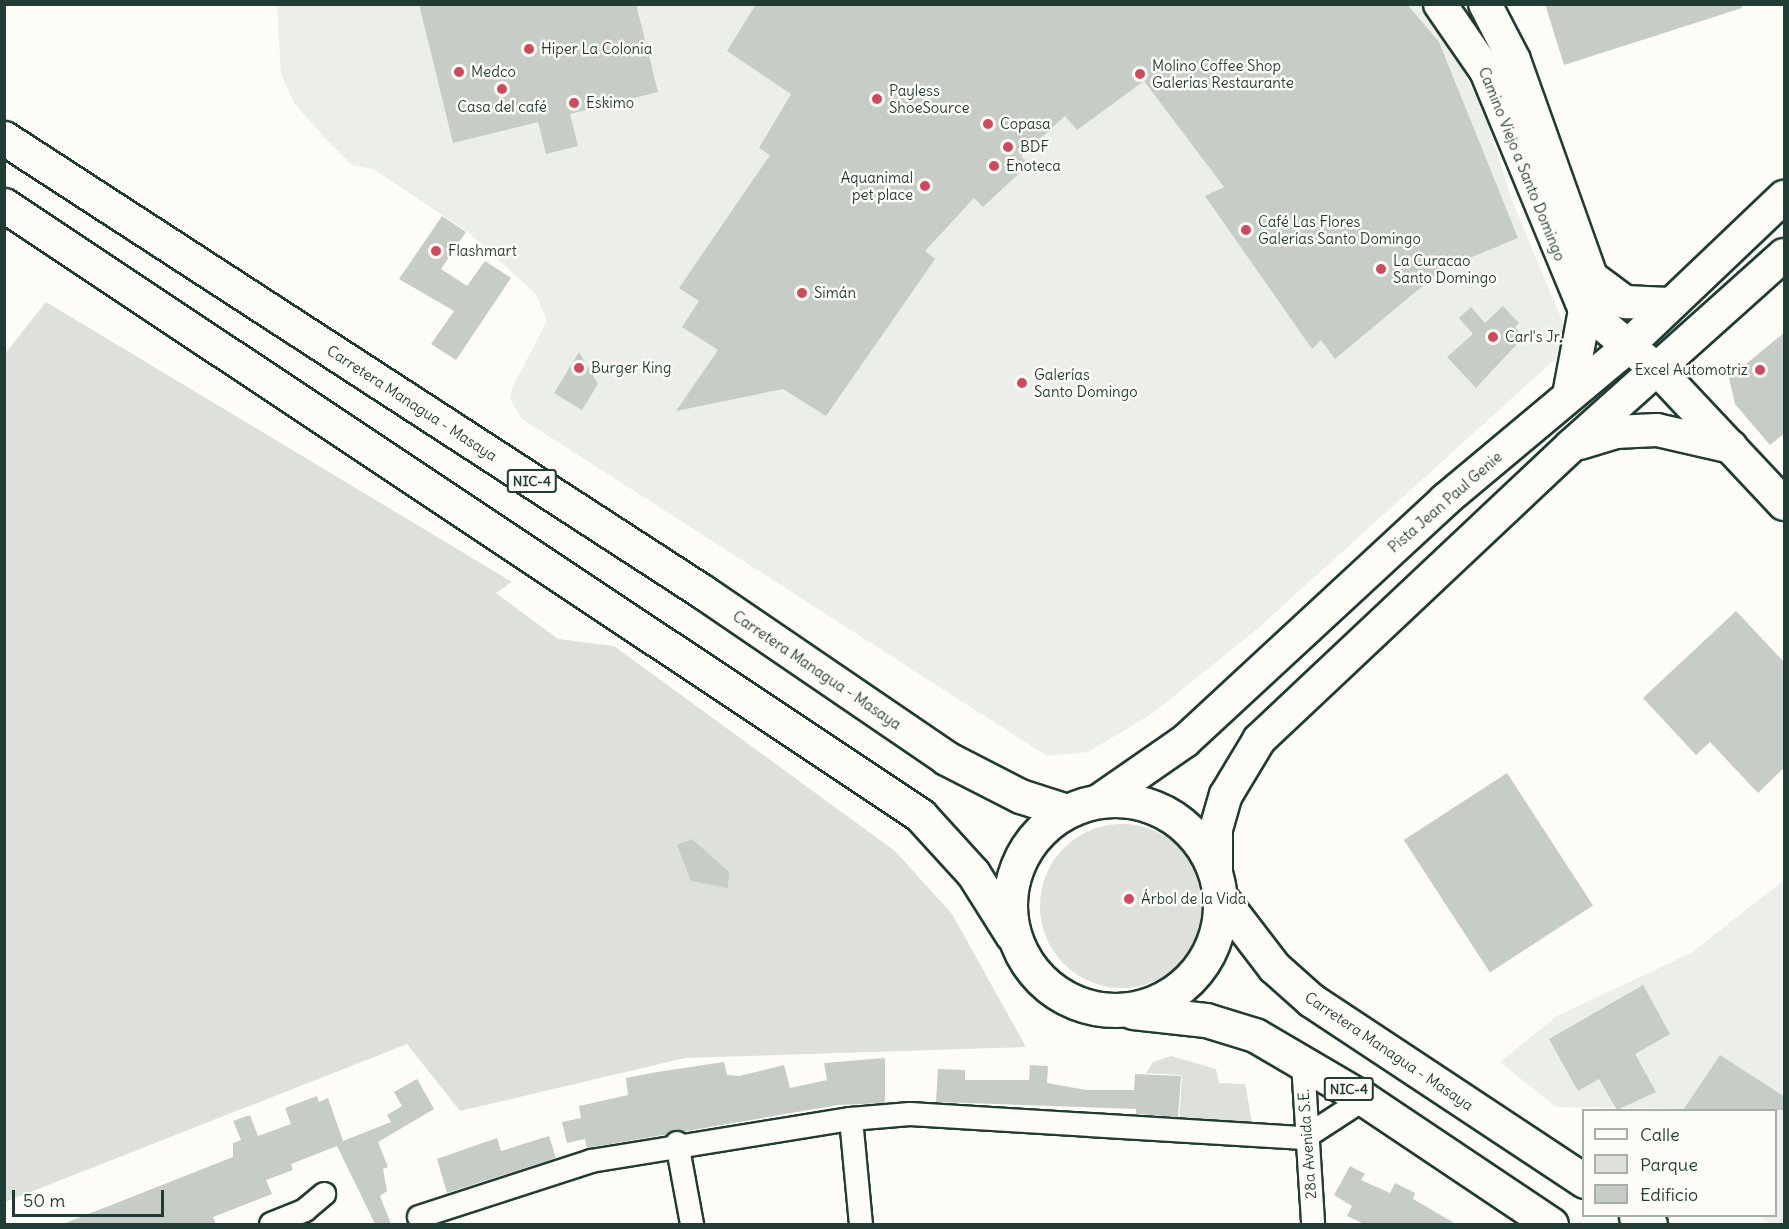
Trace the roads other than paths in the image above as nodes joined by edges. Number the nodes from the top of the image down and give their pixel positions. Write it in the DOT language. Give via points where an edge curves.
graph roads {
  1 [pos="1440,4"];
  2 [pos="1485,4"];
  3 [pos="4,138"];
  4 [pos="1785,197"];
  5 [pos="4,205"];
  6 [pos="1785,255"];
  7 [pos="1590,276"];
  8 [pos="1668,304"];
  9 [pos="1585,310"];
  10 [pos="1629,345"];
  11 [pos="1660,372"];
  12 [pos="1569,395"];
  13 [pos="1571,446"];
  14 [pos="1733,448"];
  15 [pos="1785,504"];
  16 [pos="1100,800"];
  17 [pos="1066,811"];
  18 [pos="1217,883"];
  19 [pos="1012,935"];
  20 [pos="1122,1011"];
  21 [pos="1303,1063"];
  22 [pos="1364,1099"];
  23 [pos="851,1119"];
  24 [pos="1304,1138"];
  25 [pos="677,1143"];
  26 [pos="1582,1180"];
  27 [pos="324,1194"];
  28 [pos="419,1217"];
  29 [pos="271,1224"];
  30 [pos="692,1224"];
  31 [pos="861,1224"];
  32 [pos="1313,1224"];
  33 [pos="1551,1224"];
  1 -- 9 [label="main road, Camino Viejo a Santo Domingo" via="1486,71"];
  2 -- 7 [label="main road, Camino Viejo a Santo Domingo" via="1514,60"];
  3 -- 17 [label="highway, Carretera Managua - Masaya / NIC-4" via="703,592 946,758 1020,796"];
  4 -- 8 [label="main road, Pista Jean Paul Genie"];
  5 -- 19 [label="highway, NIC-4" via="920,815 973,873"];
  6 -- 11 [label="main road"];
  7 -- 8 [label="main road" via="1624,302"];
  7 -- 10 [label="main road, Camino Viejo a Santo Domingo"];
  8 -- 10 [label="main road, Pista Jean Paul Genie"];
  9 -- 10 [label="main road, Camino Viejo a Santo Domingo"];
  9 -- 12 [label="main road"];
  10 -- 11 [label="main road, Camino Viejo a Santo Domingo"];
  10 -- 12 [label="main road, Pista Jean Paul Genie"];
  11 -- 13 [label="main road"];
  11 -- 14 [label="main road, Camino Viejo a Santo Domingo"];
  12 -- 16 [label="main road, Pista Jean Paul Genie" via="1445,500 1185,741"];
  13 -- 14 [label="main road" via="1615,432 1657,430"];
  13 -- 18 [label="main road" via="1259,740 1226,795 1216,829"];
  14 -- 15 [label="main road, Camino Viejo a Santo Domingo"];
  16 -- 17 [label="highway, NIC-4"];
  16 -- 18 [label="highway, NIC-4" via="1137,801 1171,815 1198,839"];
  17 -- 19 [label="highway, NIC-4" via="1036,834 1016,864 1008,900"];
  18 -- 20 [label="highway, NIC-4" via="1217,935 1204,963 1183,986 1157,1002"];
  18 -- 26 [label="highway, Carretera Managua - Masaya / NIC-4" via="1274,967 1311,1000"];
  19 -- 20 [label="highway, NIC-4" via="1028,967 1054,993 1087,1008"];
  20 -- 21 [label="highway, NIC-4" via="1206,1020 1255,1035"];
  21 -- 22 [label="highway, NIC-4"];
  21 -- 24 [label="street, 28a Avenida S.E."];
  22 -- 24 [label="street"];
  22 -- 33 [label="highway, NIC-4"];
  23 -- 24 [label="street" via="909,1114"];
  23 -- 25 [label="street"];
  23 -- 31 [label="street"];
  24 -- 32 [label="street, 28a Avenida S.E."];
  25 -- 28 [label="street" via="591,1161"];
  25 -- 30 [label="street"];
  27 -- 29 [label="street" via="305,1210"];
}
